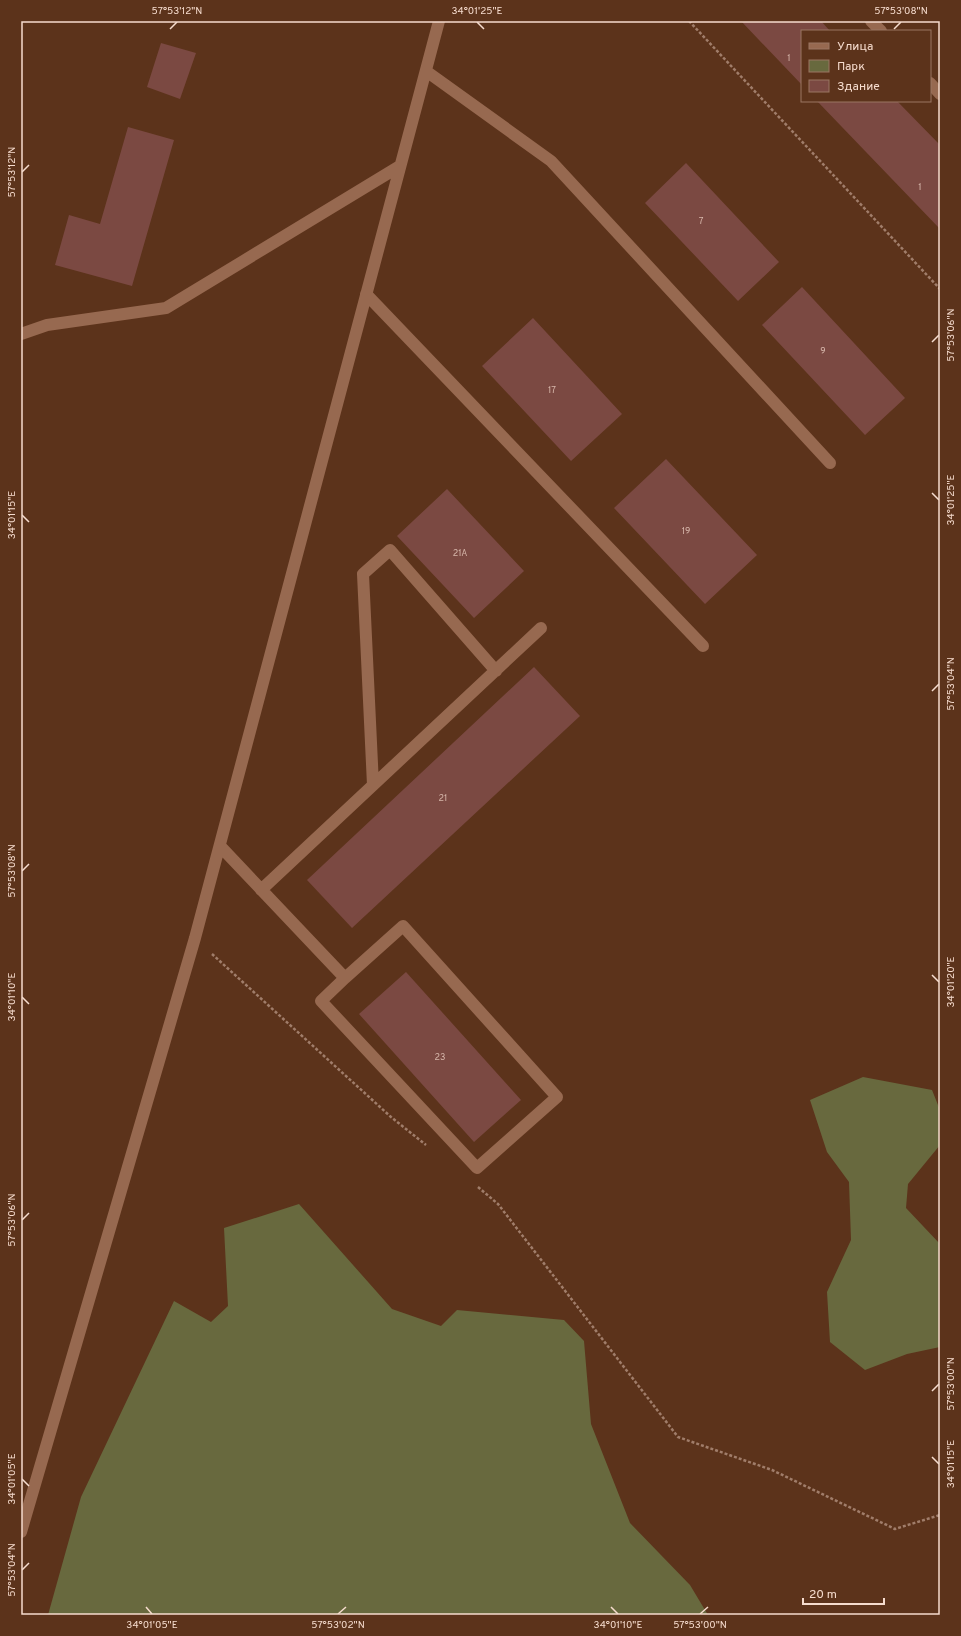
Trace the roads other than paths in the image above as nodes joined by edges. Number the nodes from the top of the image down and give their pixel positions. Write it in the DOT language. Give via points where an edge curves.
graph roads {
  1 [pos="439,21"];
  2 [pos="872,21"];
  3 [pos="880,30"];
  4 [pos="426,71"];
  5 [pos="931,84"];
  6 [pos="940,94"];
  7 [pos="400,166"];
  8 [pos="366,294"];
  9 [pos="21,334"];
  10 [pos="830,462"];
  11 [pos="541,628"];
  12 [pos="703,646"];
  13 [pos="496,671"];
  14 [pos="373,785"];
  15 [pos="220,846"];
  16 [pos="261,890"];
  17 [pos="345,978"];
  18 [pos="21,1532"];
  1 -- 4 [label="street"];
  2 -- 3 [label="street"];
  4 -- 7 [label="street"];
  4 -- 10 [label="street" via="551,161"];
  5 -- 6 [label="street"];
  7 -- 8 [label="street"];
  7 -- 9 [label="street" via="166,308 47,325"];
  8 -- 12 [label="street"];
  8 -- 15 [label="street"];
  11 -- 13 [label="street"];
  13 -- 14 [label="street"];
  13 -- 14 [label="street" via="390,550 363,574"];
  14 -- 16 [label="street"];
  15 -- 16 [label="street"];
  15 -- 18 [label="street"];
  16 -- 17 [label="street"];
  17 -- 17 [label="street" via="403,926 558,1097 476,1168 321,1001"];
}
